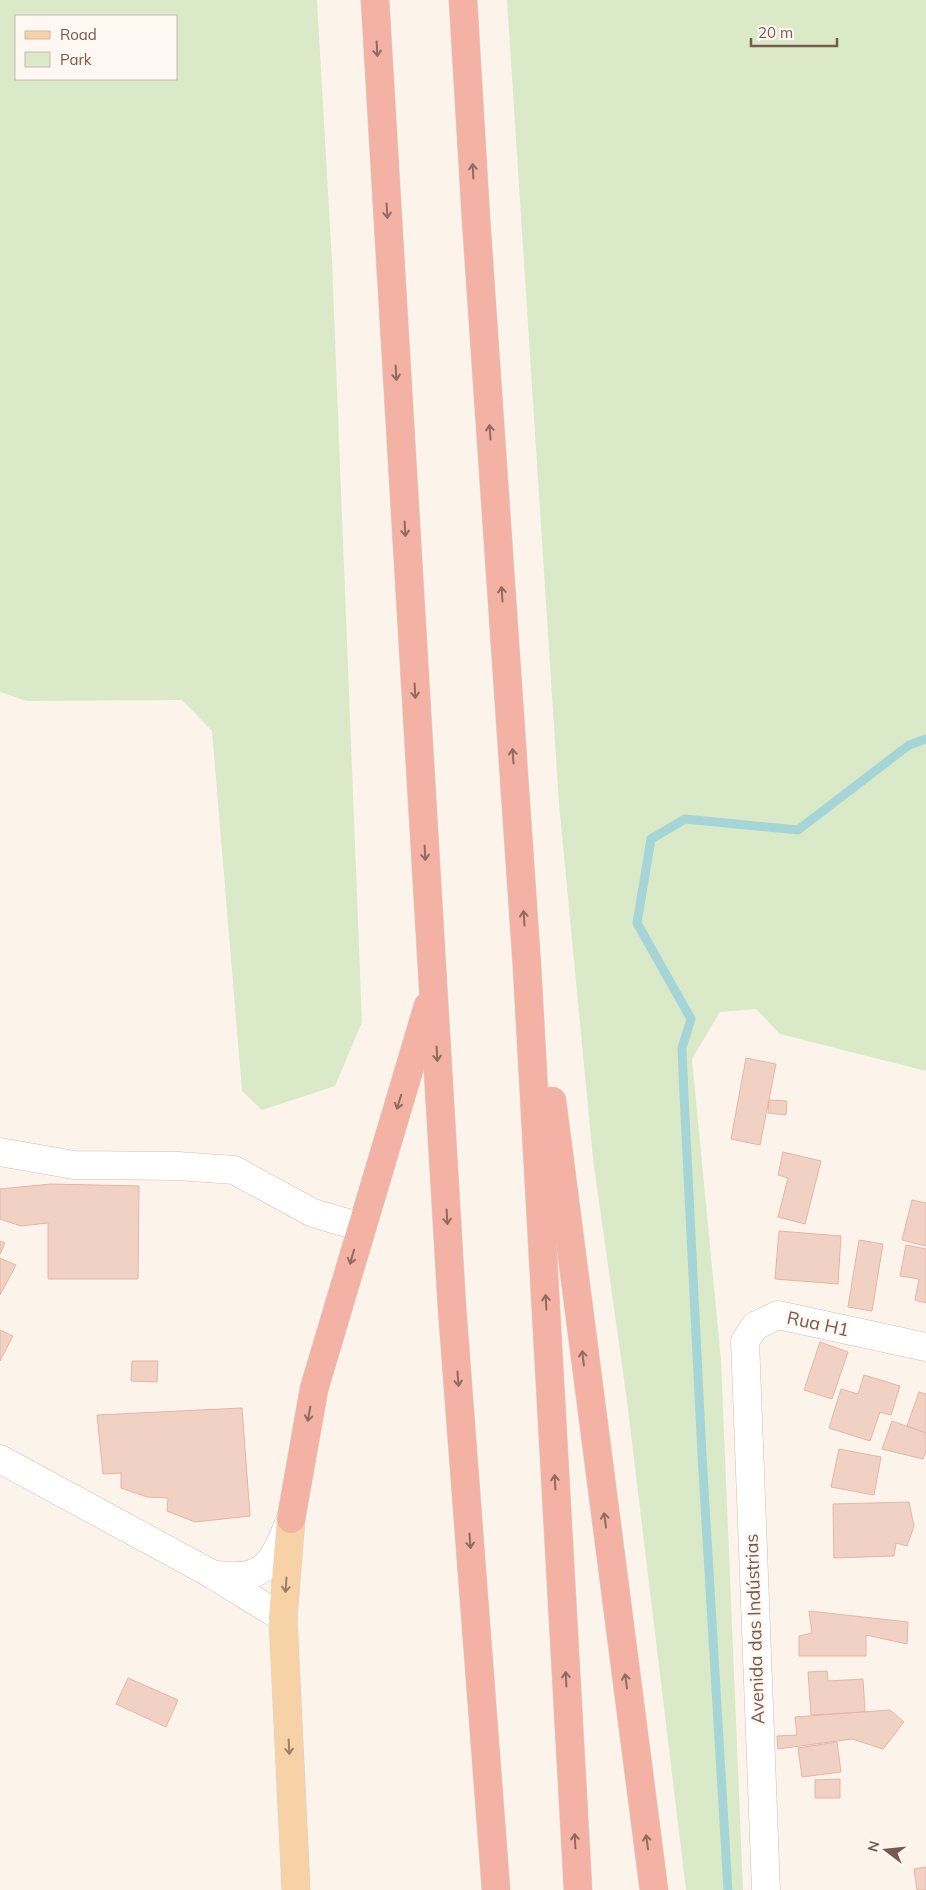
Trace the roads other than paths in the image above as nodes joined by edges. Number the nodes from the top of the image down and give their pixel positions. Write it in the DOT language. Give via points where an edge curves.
graph roads {
  1 [pos="375,0"];
  2 [pos="463,0"];
  3 [pos="527,967"];
  4 [pos="433,988"];
  5 [pos="0,1152"];
  6 [pos="361,1227"];
  7 [pos="926,1347"];
  8 [pos="745,1368"];
  9 [pos="0,1459"];
  10 [pos="291,1519"];
  11 [pos="210,1573"];
  12 [pos="283,1618"];
  13 [pos="296,1890"];
  14 [pos="496,1890"];
  15 [pos="578,1890"];
  16 [pos="654,1890"];
  17 [pos="766,1890"];
  1 -- 4 [label="highway, one-way"];
  3 -- 2 [label="highway, one-way"];
  15 -- 3 [label="highway, one-way"];
  16 -- 3 [label="highway, one-way" via="585,1374 546,1047"];
  4 -- 6 [label="highway, one-way"];
  4 -- 14 [label="highway, one-way" via="452,1308"];
  5 -- 6 [label="street" via="74,1165 234,1170 314,1213"];
  6 -- 10 [label="highway, one-way" via="314,1389"];
  7 -- 8 [label="street, Rua H1" via="778,1316 755,1326 745,1341"];
  8 -- 17 [label="street, Avenida das Indústrias"];
  9 -- 11 [label="street"];
  10 -- 11 [label="street" via="276,1554 258,1572 236,1578"];
  10 -- 12 [label="main road, one-way"];
  11 -- 12 [label="street"];
  12 -- 13 [label="main road, one-way"];
}
